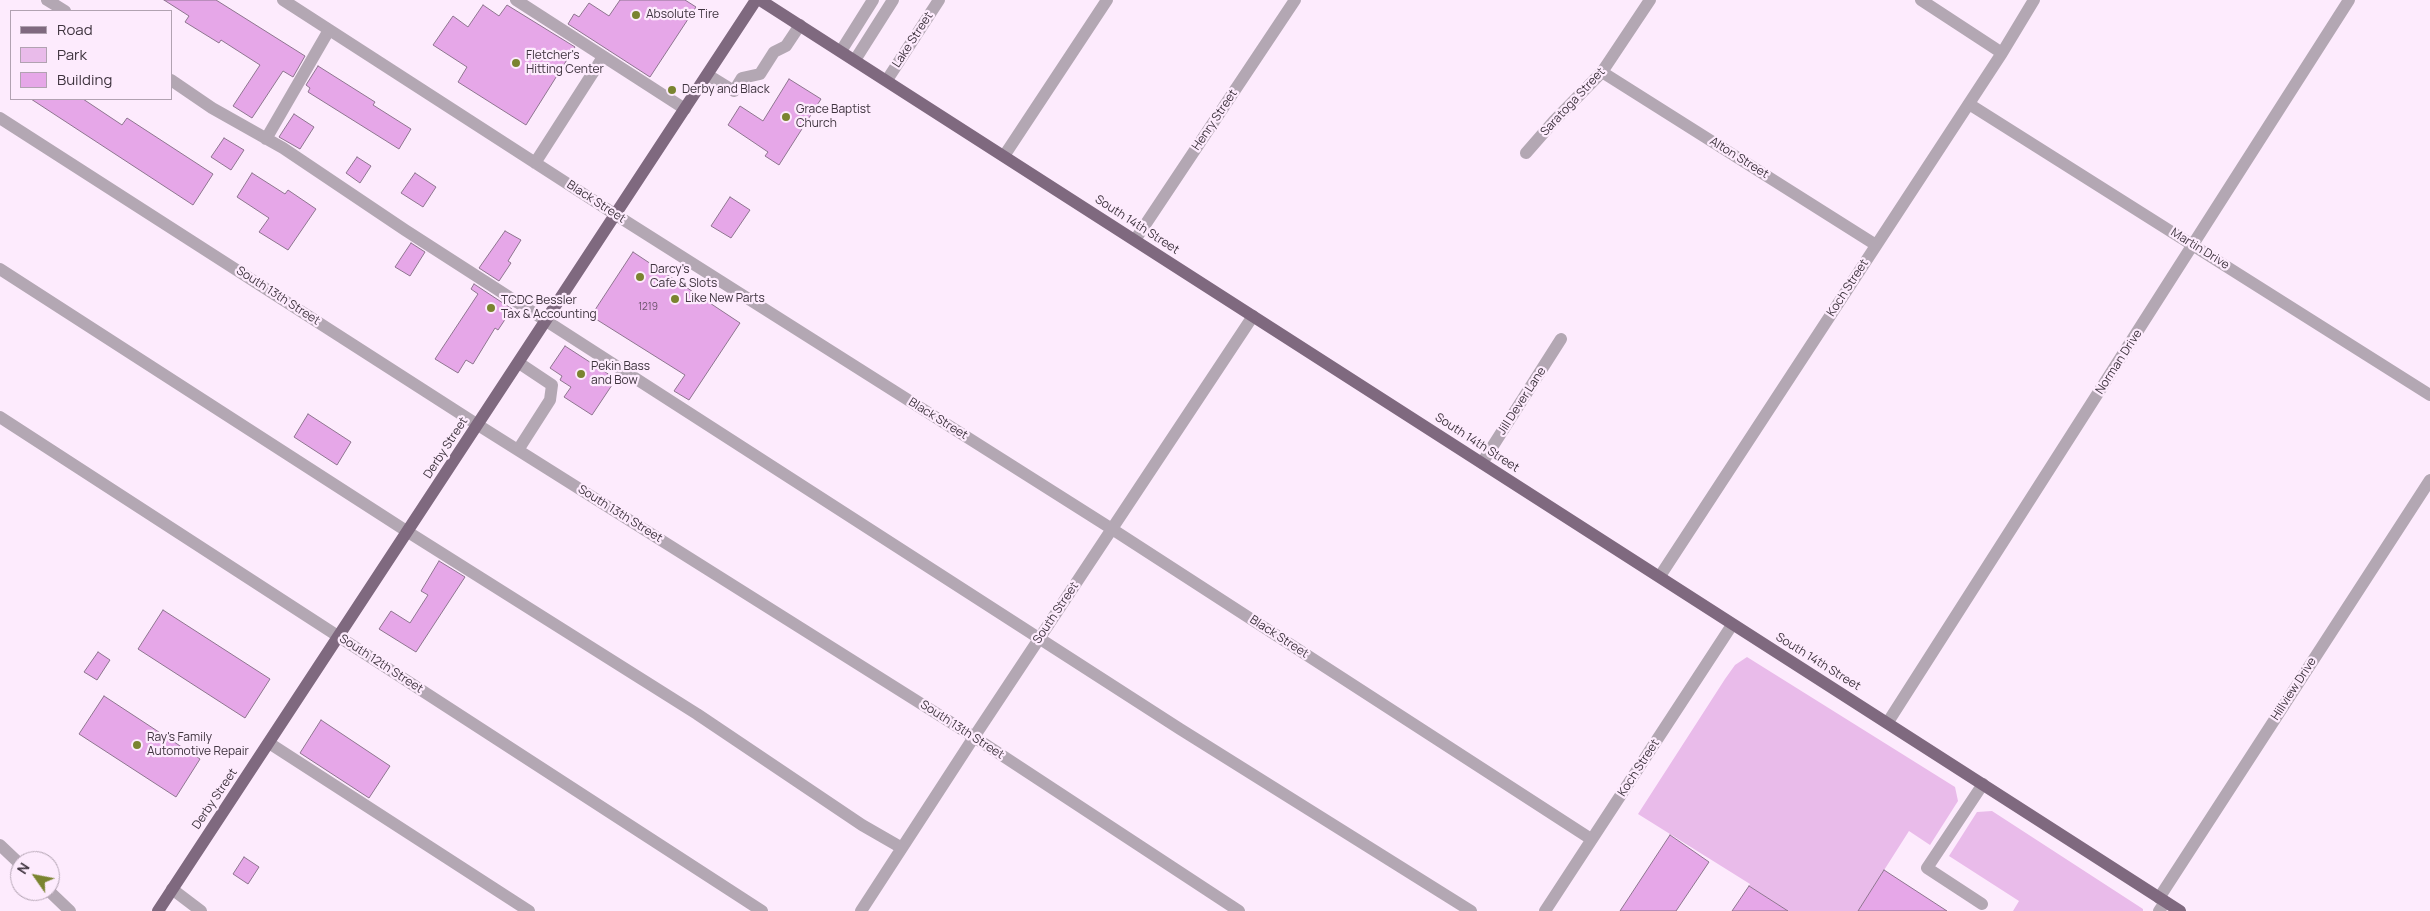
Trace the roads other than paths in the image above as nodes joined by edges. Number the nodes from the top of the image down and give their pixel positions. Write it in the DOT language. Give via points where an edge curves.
graph roads {
  1 [pos="47,0"];
  2 [pos="283,0"];
  3 [pos="516,0"];
  4 [pos="873,0"];
  5 [pos="893,0"];
  6 [pos="1107,0"];
  7 [pos="1295,0"];
  8 [pos="1650,0"];
  9 [pos="1921,0"];
  10 [pos="2034,0"];
  11 [pos="2349,0"];
  12 [pos="763,1"];
  13 [pos="933,2"];
  14 [pos="63,10"];
  15 [pos="800,25"];
  16 [pos="330,30"];
  17 [pos="841,51"];
  18 [pos="2002,53"];
  19 [pos="604,57"];
  20 [pos="855,60"];
  21 [pos="1602,72"];
  22 [pos="708,75"];
  23 [pos="887,80"];
  24 [pos="172,81"];
  25 [pos="1969,104"];
  26 [pos="685,109"];
  27 [pos="0,118"];
  28 [pos="266,138"];
  29 [pos="1526,153"];
  30 [pos="1004,156"];
  31 [pos="535,163"];
  32 [pos="616,215"];
  33 [pos="1135,240"];
  34 [pos="1876,245"];
  35 [pos="2194,245"];
  36 [pos="0,269"];
  37 [pos="1252,316"];
  38 [pos="547,320"];
  39 [pos="1561,339"];
  40 [pos="519,363"];
  41 [pos="2430,395"];
  42 [pos="0,417"];
  43 [pos="478,425"];
  44 [pos="518,450"];
  45 [pos="1482,463"];
  46 [pos="2430,480"];
  47 [pos="1112,529"];
  48 [pos="408,532"];
  49 [pos="1660,576"];
  50 [pos="1732,625"];
  51 [pos="340,637"];
  52 [pos="1039,637"];
  53 [pos="1888,722"];
  54 [pos="974,737"];
  55 [pos="269,743"];
  56 [pos="1982,784"];
  57 [pos="1591,840"];
  58 [pos="0,845"];
  59 [pos="902,848"];
  60 [pos="10,854"];
  61 [pos="172,889"];
  62 [pos="60,901"];
  63 [pos="2161,903"];
  64 [pos="1982,904"];
  65 [pos="70,911"];
  66 [pos="158,911"];
  67 [pos="201,911"];
  68 [pos="529,911"];
  69 [pos="762,911"];
  70 [pos="861,911"];
  71 [pos="1239,911"];
  72 [pos="1470,911"];
  73 [pos="1545,911"];
  74 [pos="2180,911"];
  1 -- 14 [label="street"];
  2 -- 16 [label="street, Black Street"];
  3 -- 19 [label="street"];
  4 -- 17 [label="street"];
  5 -- 20 [label="street"];
  6 -- 30 [label="street"];
  7 -- 33 [label="street, Henry Street"];
  8 -- 21 [label="street, Saratoga Street"];
  9 -- 18 [label="street"];
  10 -- 18 [label="street, Koch Street"];
  11 -- 35 [label="street, Norman Drive"];
  12 -- 15 [label="main road, South 14th Street"];
  12 -- 22 [label="main road, Derby Street"];
  13 -- 23 [label="street, Lake Street"];
  15 -- 17 [label="main road, South 14th Street"];
  15 -- 22 [label="street" via="786,46 774,52 760,74 742,78 734,91"];
  16 -- 28 [label="street"];
  16 -- 31 [label="street, Black Street"];
  17 -- 20 [label="main road, South 14th Street"];
  18 -- 25 [label="street, Koch Street"];
  19 -- 26 [label="street"];
  19 -- 31 [label="street"];
  20 -- 23 [label="main road, South 14th Street"];
  21 -- 29 [label="street, Saratoga Street"];
  21 -- 34 [label="street, Alton Street"];
  22 -- 26 [label="main road, Derby Street"];
  23 -- 30 [label="main road, South 14th Street"];
  24 -- 28 [label="street"];
  25 -- 34 [label="street, Koch Street"];
  25 -- 35 [label="street, Martin Drive"];
  26 -- 32 [label="main road, Derby Street"];
  27 -- 43 [label="street, South 13th Street"];
  28 -- 38 [label="street"];
  30 -- 33 [label="main road, South 14th Street"];
  31 -- 32 [label="street, Black Street"];
  32 -- 38 [label="main road, Derby Street"];
  32 -- 47 [label="street, Black Street"];
  33 -- 37 [label="main road, South 14th Street"];
  34 -- 49 [label="street, Koch Street"];
  35 -- 41 [label="street, Martin Drive"];
  35 -- 53 [label="street, Norman Drive"];
  36 -- 48 [label="street"];
  37 -- 45 [label="main road, South 14th Street"];
  37 -- 47 [label="street, South Street"];
  38 -- 40 [label="main road, Derby Street"];
  38 -- 52 [label="street"];
  39 -- 45 [label="street, Jill Dever Lane"];
  40 -- 43 [label="main road, Derby Street"];
  40 -- 44 [label="street" via="552,385 550,400"];
  42 -- 51 [label="street, South 12th Street"];
  43 -- 44 [label="street, South 13th Street"];
  43 -- 48 [label="main road, Derby Street"];
  44 -- 54 [label="street, South 13th Street"];
  45 -- 49 [label="main road, South 14th Street"];
  46 -- 63 [label="street, Hillview Drive"];
  47 -- 52 [label="street, South Street"];
  47 -- 57 [label="street, Black Street"];
  48 -- 51 [label="main road, Derby Street"];
  48 -- 59 [label="street"];
  49 -- 50 [label="main road, South 14th Street"];
  50 -- 53 [label="main road, South 14th Street"];
  50 -- 57 [label="street, Koch Street"];
  51 -- 55 [label="main road, Derby Street"];
  51 -- 69 [label="street, South 12th Street"];
  52 -- 54 [label="street, South Street"];
  52 -- 72 [label="street"];
  53 -- 56 [label="main road, South 14th Street"];
  54 -- 59 [label="street, South Street"];
  54 -- 71 [label="street, South 13th Street"];
  55 -- 61 [label="main road, Derby Street"];
  55 -- 68 [label="street"];
  56 -- 63 [label="main road, South 14th Street"];
  56 -- 64 [label="street" via="1928,868"];
  57 -- 73 [label="street, Koch Street"];
  58 -- 60 [label="street"];
  59 -- 70 [label="street, South Street"];
  61 -- 66 [label="main road, Derby Street"];
  61 -- 67 [label="street"];
  62 -- 65 [label="street"];
  63 -- 74 [label="main road, South 14th Street"];
}
